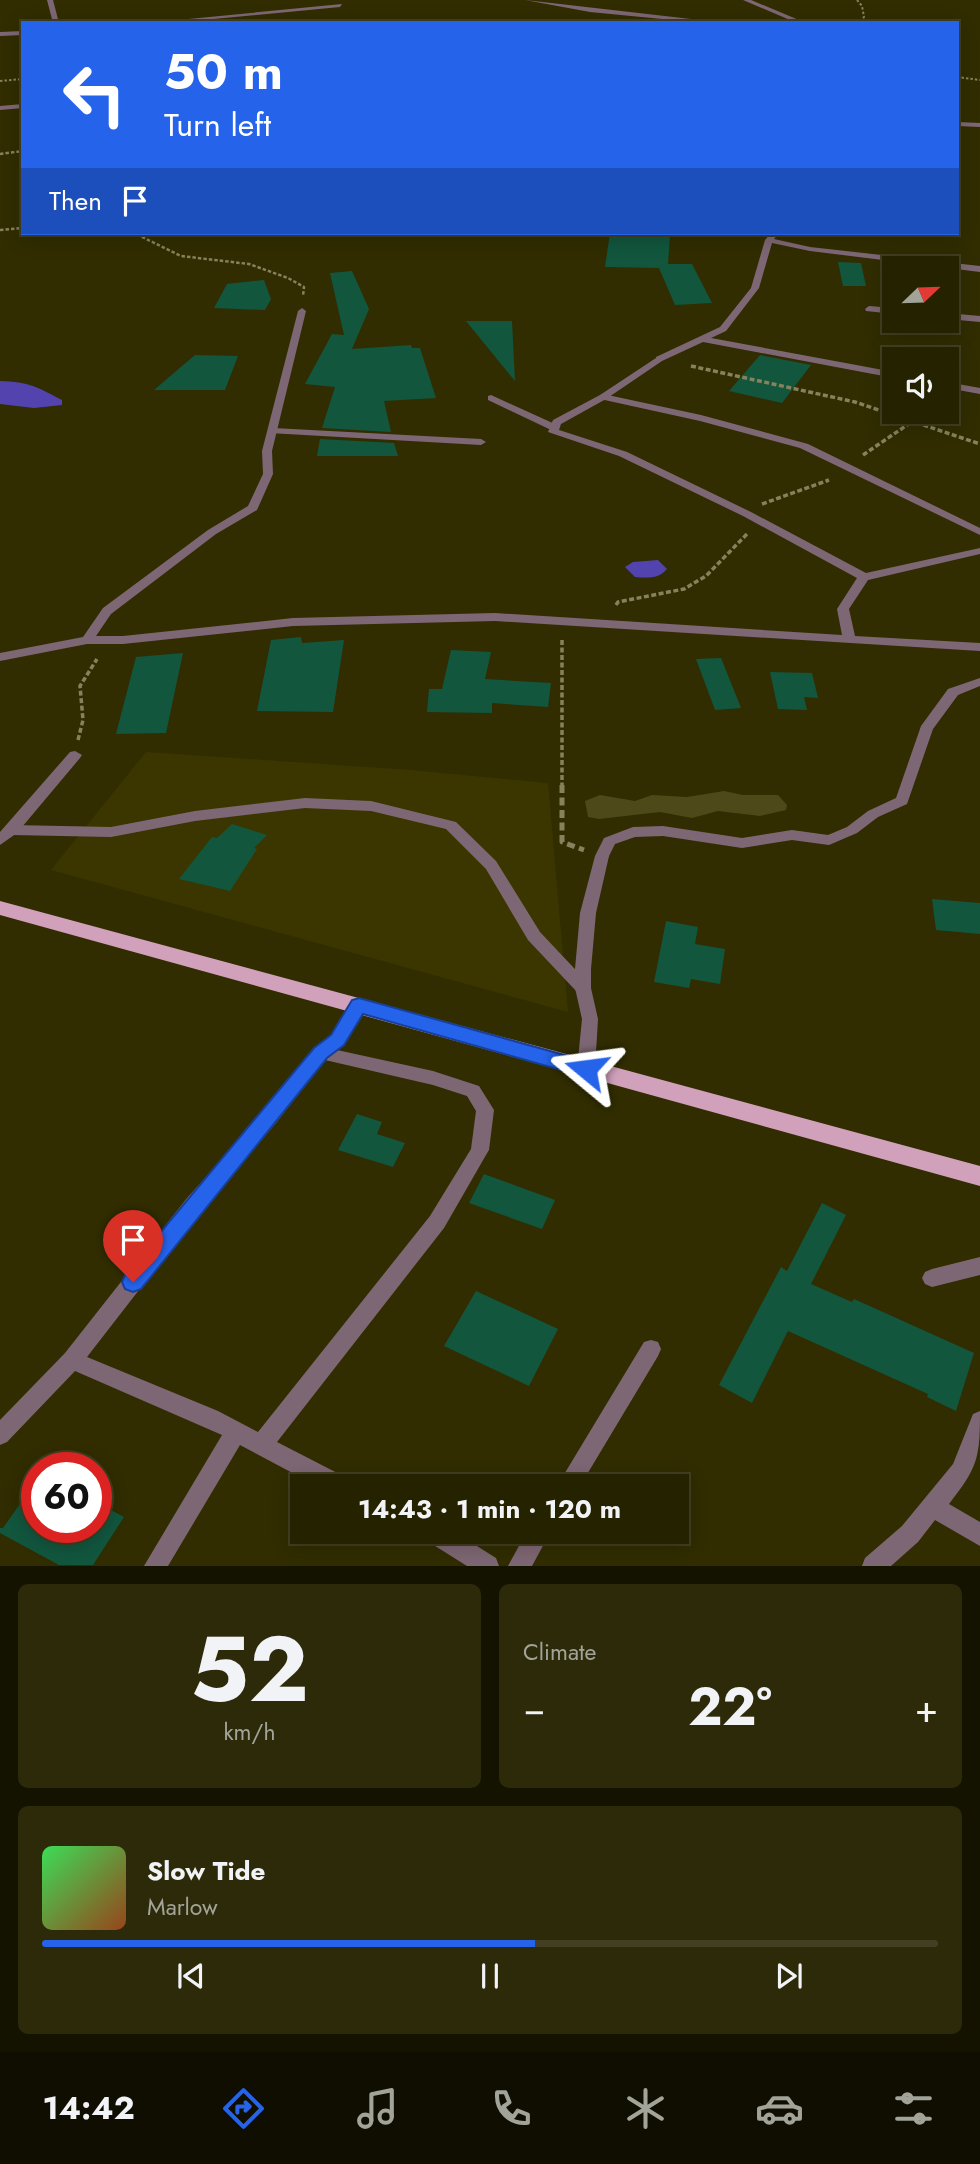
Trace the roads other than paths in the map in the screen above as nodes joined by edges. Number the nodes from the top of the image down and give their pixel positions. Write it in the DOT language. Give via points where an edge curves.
graph roads {
  1 [pos="50,0"];
  2 [pos="528,0"];
  3 [pos="746,0"];
  4 [pos="340,5"];
  5 [pos="55,21"];
  6 [pos="171,21"];
  7 [pos="703,21"];
  8 [pos="798,21"];
  9 [pos="21,33"];
  10 [pos="0,34"];
  11 [pos="21,106"];
  12 [pos="0,108"];
  13 [pos="959,124"];
  14 [pos="980,125"];
  15 [pos="772,236"];
  16 [pos="980,269"];
  17 [pos="869,309"];
  18 [pos="882,310"];
  19 [pos="302,311"];
  20 [pos="959,317"];
  21 [pos="980,318"];
  22 [pos="701,339"];
  23 [pos="882,373"];
  24 [pos="959,387"];
  25 [pos="980,391"];
  26 [pos="603,397"];
  27 [pos="491,398"];
  28 [pos="553,427"];
  29 [pos="273,431"];
  30 [pos="481,442"];
  31 [pos="980,532"];
  32 [pos="980,551"];
  33 [pos="864,577"];
  34 [pos="849,637"];
  35 [pos="87,640"];
  36 [pos="980,646"];
  37 [pos="0,657"];
  38 [pos="980,682"];
  39 [pos="75,755"];
  40 [pos="6,835"];
  41 [pos="0,908"];
  42 [pos="583,988"];
  43 [pos="359,1005"];
  44 [pos="321,1053"];
  45 [pos="586,1069"];
  46 [pos="980,1176"];
  47 [pos="980,1266"];
  48 [pos="932,1278"];
  49 [pos="651,1349"];
  50 [pos="72,1360"];
  51 [pos="980,1421"];
  52 [pos="236,1431"];
  53 [pos="0,1435"];
  54 [pos="262,1444"];
  55 [pos="317,1474"];
  56 [pos="575,1474"];
  57 [pos="932,1506"];
  58 [pos="980,1535"];
  59 [pos="453,1544"];
  60 [pos="532,1544"];
  61 [pos="155,1566"];
  62 [pos="488,1566"];
  63 [pos="519,1566"];
  64 [pos="873,1566"];
  1 -- 5 [label="street"];
  2 -- 7 [label="street"];
  3 -- 8 [label="street"];
  4 -- 6 [label="street"];
  9 -- 10 [label="street"];
  11 -- 12 [label="street"];
  13 -- 14 [label="street"];
  15 -- 16 [label="street" via="810,249"];
  15 -- 22 [label="street" via="755,288 723,329"];
  17 -- 18 [label="street"];
  19 -- 29 [label="street"];
  20 -- 21 [label="street"];
  22 -- 23 [label="street"];
  22 -- 26 [label="street" via="659,359"];
  24 -- 25 [label="street"];
  26 -- 28 [label="street"];
  26 -- 31 [label="street" via="804,446"];
  27 -- 28 [label="street"];
  28 -- 33 [label="street" via="561,436 623,454"];
  29 -- 30 [label="street"];
  29 -- 35 [label="street" via="267,450 268,474 253,508 212,532 107,611"];
  32 -- 33 [label="street"];
  33 -- 34 [label="street" via="843,609"];
  34 -- 35 [label="street" via="468,617 293,622"];
  34 -- 36 [label="street"];
  35 -- 37 [label="street"];
  38 -- 42 [label="street" via="953,692 926,729 902,801 829,840 792,835 742,843 663,831 633,832 609,841 588,914"];
  39 -- 40 [label="street"];
  40 -- 42 [label="street" via="111,832 305,803 371,806 451,825 491,865 534,936"];
  41 -- 43 [label="main road"];
  42 -- 45 [label="street" via="590,1019"];
  43 -- 44 [label="street" via="337,1040"];
  43 -- 45 [label="main road"];
  44 -- 50 [label="street" via="194,1204"];
  44 -- 54 [label="street" via="473,1091 485,1110 480,1150 437,1222"];
  45 -- 46 [label="main road"];
  47 -- 48 [label="street"];
  49 -- 56 [label="street"];
  50 -- 52 [label="street"];
  50 -- 53 [label="street"];
  51 -- 57 [label="street" via="961,1471"];
  52 -- 54 [label="street"];
  52 -- 61 [label="street"];
  54 -- 55 [label="street"];
  57 -- 58 [label="street"];
  57 -- 64 [label="street" via="910,1534"];
  59 -- 62 [label="street"];
  60 -- 63 [label="street"];
}
